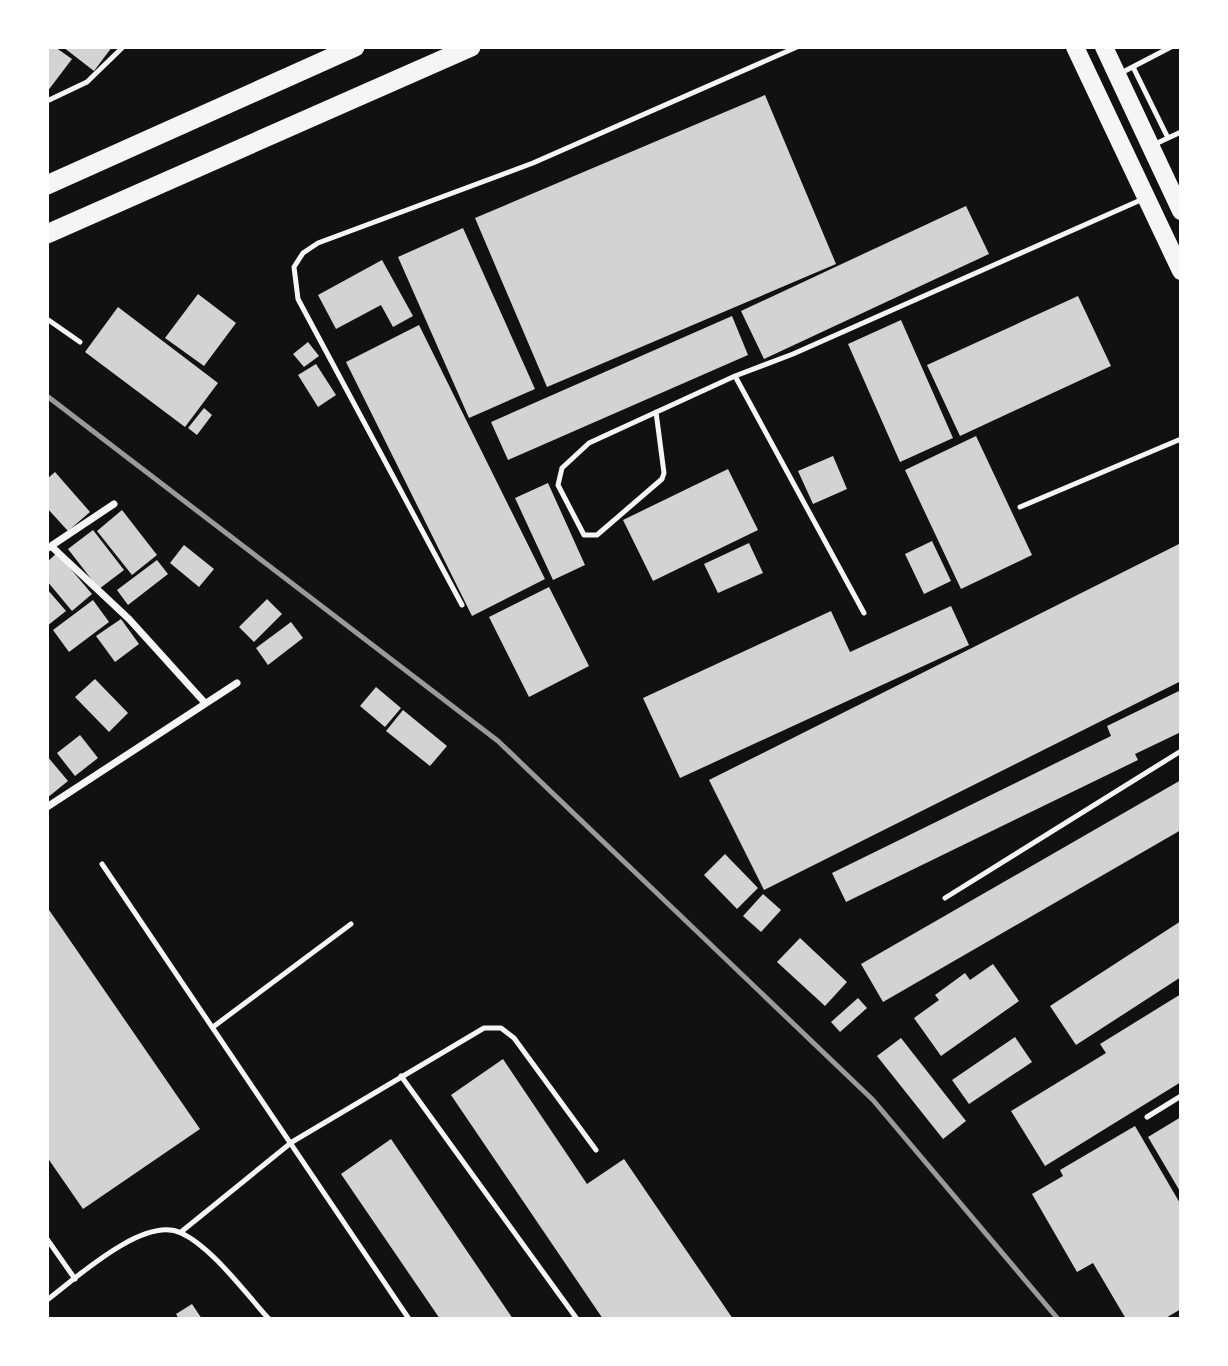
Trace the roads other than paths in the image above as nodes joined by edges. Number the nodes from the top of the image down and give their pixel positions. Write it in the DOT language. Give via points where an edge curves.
graph roads {
  1 [pos="123,47"];
  2 [pos="355,47"];
  3 [pos="471,47"];
  4 [pos="797,47"];
  5 [pos="1075,47"];
  6 [pos="1104,47"];
  7 [pos="1171,47"];
  8 [pos="1133,67"];
  9 [pos="1116,76"];
  10 [pos="47,101"];
  11 [pos="1181,132"];
  12 [pos="1168,138"];
  13 [pos="1150,147"];
  14 [pos="47,186"];
  15 [pos="1146,198"];
  16 [pos="1181,211"];
  17 [pos="47,234"];
  18 [pos="1181,271"];
  19 [pos="47,319"];
  20 [pos="80,342"];
  21 [pos="735,376"];
  22 [pos="656,412"];
  23 [pos="1181,439"];
  24 [pos="114,504"];
  25 [pos="1020,508"];
  26 [pos="49,547"];
  27 [pos="462,604"];
  28 [pos="864,613"];
  29 [pos="237,682"];
  30 [pos="205,703"];
  31 [pos="1181,751"];
  32 [pos="47,807"];
  33 [pos="102,864"];
  34 [pos="946,898"];
  35 [pos="351,924"];
  36 [pos="213,1027"];
  37 [pos="401,1076"];
  38 [pos="1181,1096"];
  39 [pos="1147,1117"];
  40 [pos="292,1142"];
  41 [pos="596,1150"];
  42 [pos="181,1232"];
  43 [pos="47,1238"];
  44 [pos="75,1279"];
  45 [pos="47,1300"];
  46 [pos="269,1319"];
  47 [pos="409,1319"];
  48 [pos="577,1319"];
  1 -- 10 [label="lane" via="87,82"];
  2 -- 14 [label="highway"];
  3 -- 17 [label="highway"];
  4 -- 27 [label="lane" via="533,163 318,243 303,253 294,267 298,299"];
  5 -- 15 [label="highway"];
  6 -- 9 [label="highway"];
  7 -- 8 [label="lane"];
  8 -- 9 [label="lane"];
  8 -- 12 [label="lane"];
  9 -- 13 [label="highway"];
  11 -- 12 [label="lane"];
  12 -- 13 [label="lane"];
  13 -- 16 [label="highway"];
  15 -- 18 [label="highway"];
  15 -- 21 [label="lane" via="793,355"];
  19 -- 20 [label="lane"];
  21 -- 22 [label="lane"];
  21 -- 28 [label="lane"];
  22 -- 22 [label="lane" via="589,443 562,468 558,485 584,535 597,535 662,480"];
  23 -- 25 [label="lane"];
  24 -- 26 [label="street"];
  26 -- 30 [label="street" via="129,619"];
  29 -- 30 [label="street"];
  30 -- 32 [label="street"];
  31 -- 34 [label="lane"];
  33 -- 36 [label="lane"];
  35 -- 36 [label="lane"];
  36 -- 40 [label="lane"];
  37 -- 40 [label="lane"];
  37 -- 41 [label="lane" via="474,1033 501,1028 514,1038"];
  37 -- 48 [label="lane"];
  38 -- 39 [label="lane"];
  40 -- 42 [label="lane"];
  40 -- 47 [label="lane"];
  42 -- 44 [label="lane" via="153,1231 128,1241"];
  42 -- 46 [label="lane"];
  43 -- 44 [label="lane"];
  44 -- 45 [label="lane"];
}
